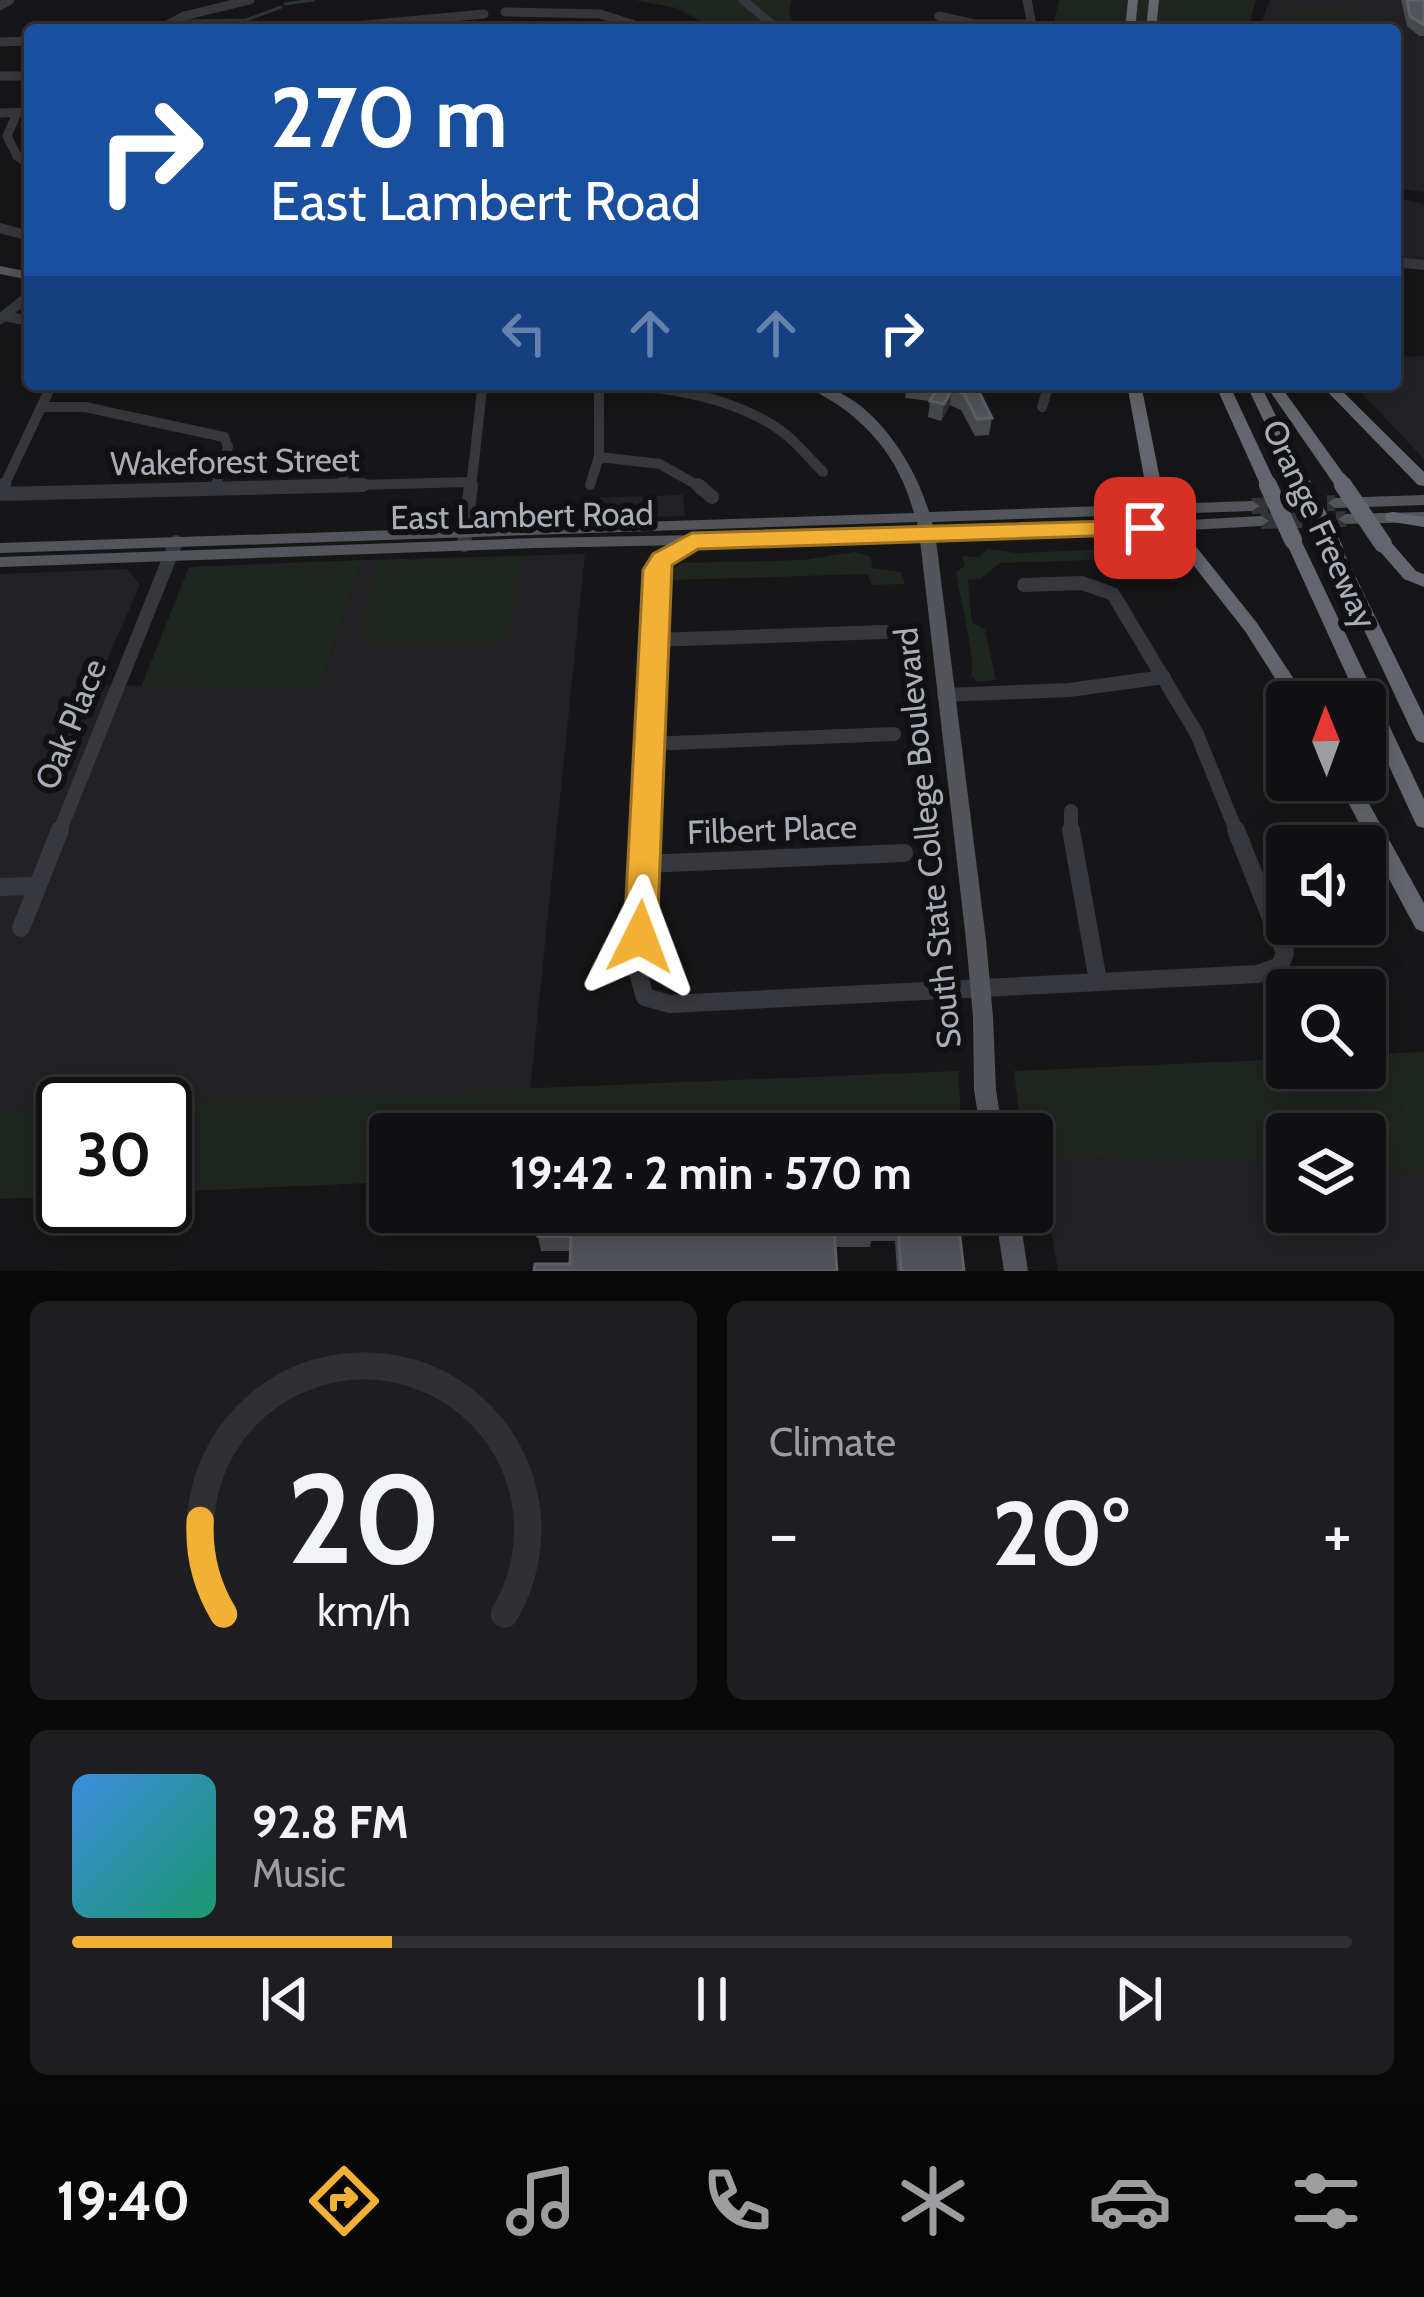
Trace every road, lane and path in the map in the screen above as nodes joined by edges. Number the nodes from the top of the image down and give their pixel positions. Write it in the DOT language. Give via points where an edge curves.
graph roads {
  1 [pos="10,0"];
  2 [pos="250,0"];
  3 [pos="743,0"];
  4 [pos="0,6"];
  5 [pos="506,12"];
  6 [pos="484,14"];
  7 [pos="939,16"];
  8 [pos="169,24"];
  9 [pos="379,24"];
  10 [pos="631,24"];
  11 [pos="771,24"];
  12 [pos="974,24"];
  13 [pos="17,112"];
  14 [pos="24,112"];
  15 [pos="0,113"];
  16 [pos="24,161"];
  17 [pos="49,390"];
  18 [pos="482,390"];
  19 [pos="598,390"];
  20 [pos="672,390"];
  21 [pos="827,390"];
  22 [pos="1047,390"];
  23 [pos="1135,390"];
  24 [pos="1225,390"];
  25 [pos="1256,390"];
  26 [pos="1276,390"];
  27 [pos="1333,390"];
  28 [pos="41,407"];
  29 [pos="1042,407"];
  30 [pos="344,455"];
  31 [pos="598,457"];
  32 [pos="823,472"];
  33 [pos="470,482"];
  34 [pos="1424,482"];
  35 [pos="590,485"];
  36 [pos="343,486"];
  37 [pos="215,489"];
  38 [pos="0,494"];
  39 [pos="712,496"];
  40 [pos="1424,500"];
  41 [pos="1335,502"];
  42 [pos="1252,506"];
  43 [pos="1158,510"];
  44 [pos="1393,518"];
  45 [pos="1346,519"];
  46 [pos="1424,519"];
  47 [pos="1261,521"];
  48 [pos="923,527"];
  49 [pos="1168,527"];
  50 [pos="465,538"];
  51 [pos="692,541"];
  52 [pos="0,548"];
  53 [pos="174,549"];
  54 [pos="0,562"];
  55 [pos="1424,581"];
  56 [pos="1024,585"];
  57 [pos="885,632"];
  58 [pos="653,640"];
  59 [pos="1164,677"];
  60 [pos="1286,681"];
  61 [pos="944,694"];
  62 [pos="894,734"];
  63 [pos="1424,736"];
  64 [pos="648,744"];
  65 [pos="1357,801"];
  66 [pos="1071,811"];
  67 [pos="1424,820"];
  68 [pos="904,853"];
  69 [pos="644,864"];
  70 [pos="37,886"];
  71 [pos="0,887"];
  72 [pos="1424,923"];
  73 [pos="21,928"];
  74 [pos="1098,981"];
  75 [pos="980,986"];
  76 [pos="988,1113"];
  77 [pos="1010,1233"];
  78 [pos="1016,1271"];
  1 -- 4 [label="street"];
  2 -- 8 [label="street"];
  3 -- 11 [label="street"];
  5 -- 10 [label="street" via="600,14"];
  6 -- 9 [label="street"];
  7 -- 12 [label="street"];
  13 -- 14 [label="street"];
  13 -- 15 [label="street"];
  13 -- 16 [label="street" via="7,136"];
  17 -- 28 [label="street"];
  18 -- 33 [label="street"];
  19 -- 31 [label="street"];
  20 -- 32 [label="street" via="737,406 793,438"];
  21 -- 48 [label="main road, South State College Boulevard" via="888,442"];
  22 -- 29 [label="street"];
  23 -- 43 [label="highway"];
  24 -- 67 [label="highway, Orange Freeway, bridge"];
  25 -- 63 [label="highway, Orange Freeway, bridge"];
  26 -- 55 [label="highway, bridge" via="1383,544"];
  27 -- 34 [label="highway"];
  28 -- 37 [label="street" via="85,407 224,437"];
  28 -- 38 [label="street"];
  30 -- 36 [label="street"];
  31 -- 35 [label="street"];
  31 -- 39 [label="street" via="672,464"];
  33 -- 36 [label="street, Wakeforest Street"];
  33 -- 50 [label="street"];
  36 -- 37 [label="street, Wakeforest Street"];
  37 -- 38 [label="street, Wakeforest Street"];
  40 -- 41 [label="main road"];
  42 -- 43 [label="main road, East Lambert Road"];
  43 -- 48 [label="main road, East Lambert Road"];
  43 -- 49 [label="highway"];
  44 -- 45 [label="main road"];
  44 -- 46 [label="highway"];
  47 -- 49 [label="main road, East Lambert Road"];
  48 -- 49 [label="main road, East Lambert Road"];
  48 -- 50 [label="main road, East Lambert Road"];
  48 -- 51 [label="main road, East Lambert Road"];
  48 -- 61 [label="main road, South State College Boulevard"];
  49 -- 60 [label="highway"];
  50 -- 51 [label="main road, East Lambert Road"];
  50 -- 53 [label="main road, East Lambert Road"];
  51 -- 58 [label="street" via="656,570"];
  52 -- 53 [label="main road, East Lambert Road"];
  53 -- 54 [label="main road, East Lambert Road"];
  53 -- 70 [label="street, Oak Place"];
  56 -- 59 [label="street" via="1102,586"];
  57 -- 58 [label="street"];
  58 -- 64 [label="street"];
  59 -- 61 [label="street"];
  59 -- 74 [label="street" via="1197,734 1285,953 1280,966 1258,974"];
  61 -- 75 [label="main road, South State College Boulevard"];
  62 -- 64 [label="street"];
  64 -- 69 [label="street"];
  65 -- 72 [label="highway"];
  66 -- 74 [label="street"];
  68 -- 69 [label="street, Filbert Place"];
  69 -- 75 [label="street" via="638,973 645,997 670,1004"];
  70 -- 71 [label="street"];
  70 -- 73 [label="street, Oak Place"];
  74 -- 75 [label="street"];
  75 -- 76 [label="main road, South State College Boulevard"];
  77 -- 78 [label="main road"];
}
